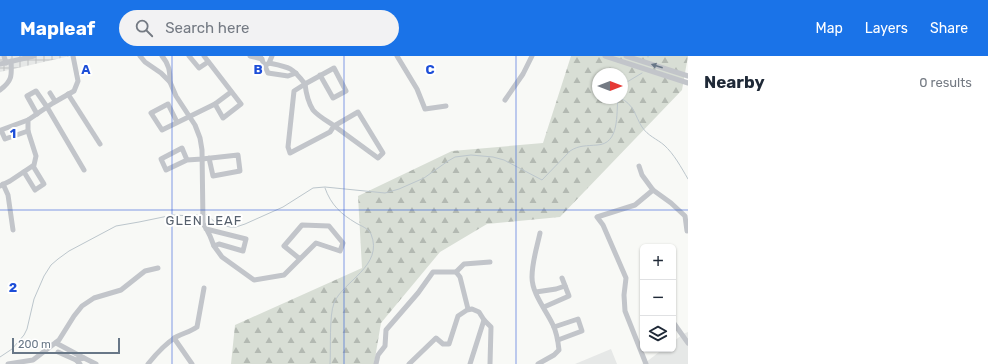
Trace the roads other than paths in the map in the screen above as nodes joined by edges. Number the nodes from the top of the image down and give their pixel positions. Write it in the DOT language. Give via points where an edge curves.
graph roads {
  1 [pos="4,56"];
  2 [pos="34,56"];
  3 [pos="73,56"];
  4 [pos="141,56"];
  5 [pos="162,56"];
  6 [pos="189,56"];
  7 [pos="204,56"];
  8 [pos="250,56"];
  9 [pos="272,56"];
  10 [pos="397,56"];
  11 [pos="532,56"];
  12 [pos="605,56"];
  13 [pos="626,56"];
  14 [pos="261,58"];
  15 [pos="208,62"];
  16 [pos="6,63"];
  17 [pos="267,65"];
  18 [pos="296,73"];
  19 [pos="320,75"];
  20 [pos="688,76"];
  21 [pos="170,82"];
  22 [pos="688,83"];
  23 [pos="305,84"];
  24 [pos="0,90"];
  25 [pos="231,92"];
  26 [pos="50,93"];
  27 [pos="68,94"];
  28 [pos="505,100"];
  29 [pos="55,101"];
  30 [pos="215,104"];
  31 [pos="446,106"];
  32 [pos="47,107"];
  33 [pos="37,114"];
  34 [pos="190,115"];
  35 [pos="28,120"];
  36 [pos="177,122"];
  37 [pos="334,126"];
  38 [pos="28,131"];
  39 [pos="100,144"];
  40 [pos="209,158"];
  41 [pos="187,160"];
  42 [pos="202,160"];
  43 [pos="33,166"];
  44 [pos="639,166"];
  45 [pos="84,170"];
  46 [pos="24,172"];
  47 [pos="2,185"];
  48 [pos="653,190"];
  49 [pos="206,229"];
  50 [pos="13,230"];
  51 [pos="687,231"];
  52 [pos="540,233"];
  53 [pos="214,246"];
  54 [pos="300,259"];
  55 [pos="490,262"];
  56 [pos="158,268"];
  57 [pos="456,272"];
  58 [pos="562,278"];
  59 [pos="565,286"];
  60 [pos="204,288"];
  61 [pos="536,292"];
  62 [pos="544,307"];
  63 [pos="468,310"];
  64 [pos="484,320"];
  65 [pos="676,326"];
  66 [pos="554,327"];
  67 [pos="174,338"];
  68 [pos="558,340"];
  69 [pos="56,343"];
  70 [pos="688,343"];
  71 [pos="58,352"];
  72 [pos="84,358"];
  73 [pos="78,362"];
  74 [pos="8,364"];
  75 [pos="96,364"];
  76 [pos="148,364"];
  77 [pos="192,364"];
  78 [pos="376,364"];
  79 [pos="409,364"];
  80 [pos="470,364"];
  81 [pos="490,364"];
  82 [pos="538,364"];
  83 [pos="646,364"];
  1 -- 16 [label="street"];
  2 -- 16 [label="street"];
  3 -- 27 [label="street" via="78,81 74,91"];
  4 -- 21 [label="street"];
  5 -- 21 [label="street" via="168,64"];
  6 -- 15 [label="street" via="199,68"];
  7 -- 15 [label="street"];
  8 -- 14 [label="street"];
  9 -- 17 [label="street"];
  10 -- 31 [label="street" via="417,89 424,109"];
  11 -- 28 [label="street"];
  12 -- 22 [label="street"];
  20 -- 13 [label="street, one-way"];
  14 -- 17 [label="street"];
  15 -- 25 [label="street"];
  16 -- 24 [label="street" via="11,78"];
  17 -- 18 [label="street" via="288,67"];
  17 -- 18 [label="street" via="268,73 288,76"];
  18 -- 23 [label="street"];
  19 -- 19 [label="street" via="334,68 346,91 333,98"];
  19 -- 23 [label="street"];
  21 -- 34 [label="street" via="176,96"];
  23 -- 37 [label="street" via="307,97 314,111"];
  23 -- 37 [label="street" via="294,91 288,147 290,153 330,132"];
  25 -- 30 [label="street"];
  25 -- 30 [label="street" via="241,104 223,118"];
  26 -- 29 [label="street"];
  27 -- 29 [label="street"];
  27 -- 39 [label="street"];
  29 -- 32 [label="street"];
  30 -- 34 [label="street"];
  32 -- 33 [label="street"];
  32 -- 33 [label="street" via="36,91 27,96"];
  32 -- 45 [label="street"];
  33 -- 35 [label="street"];
  34 -- 36 [label="street"];
  34 -- 42 [label="street" via="200,138"];
  35 -- 38 [label="street"];
  35 -- 38 [label="street" via="1,130 5,139"];
  36 -- 36 [label="street" via="162,130 151,113 168,104"];
  37 -- 37 [label="street" via="378,158 384,153 358,112"];
  38 -- 43 [label="street" via="36,156"];
  40 -- 40 [label="street" via="213,176 240,171 238,155"];
  40 -- 42 [label="street"];
  41 -- 41 [label="street" via="182,148 161,159 166,170"];
  41 -- 42 [label="street"];
  42 -- 49 [label="street" via="203,223"];
  43 -- 46 [label="street"];
  43 -- 46 [label="street" via="44,184 35,190"];
  44 -- 48 [label="street"];
  46 -- 47 [label="street"];
  47 -- 50 [label="street" via="8,195"];
  48 -- 51 [label="street" via="685,216"];
  48 -- 83 [label="street" via="635,205 597,217 626,278 625,311"];
  49 -- 53 [label="street"];
  49 -- 53 [label="street" via="246,239 242,252 219,244"];
  52 -- 61 [label="street" via="532,278"];
  53 -- 54 [label="street" via="222,257 254,280 284,275"];
  54 -- 54 [label="street" via="316,243 340,251 343,243 329,226 302,225 284,246"];
  55 -- 57 [label="street" via="464,264"];
  56 -- 69 [label="street" via="141,274 121,290 94,298 82,306"];
  57 -- 63 [label="street" via="460,277"];
  57 -- 78 [label="street" via="433,272 386,330 385,346 378,355"];
  58 -- 59 [label="street"];
  59 -- 61 [label="street"];
  59 -- 62 [label="street" via="569,296"];
  60 -- 67 [label="street" via="197,327"];
  61 -- 62 [label="street"];
  62 -- 66 [label="street"];
  63 -- 64 [label="street" via="479,312"];
  63 -- 79 [label="street" via="458,316 449,344 442,344 436,338"];
  64 -- 80 [label="street"];
  64 -- 81 [label="street" via="491,327"];
  65 -- 70 [label="street"];
  66 -- 68 [label="street"];
  66 -- 68 [label="street" via="578,319 582,331"];
  67 -- 76 [label="street" via="155,354"];
  67 -- 77 [label="street"];
  68 -- 82 [label="street" via="559,350"];
  69 -- 72 [label="street"];
  69 -- 74 [label="street" via="33,360"];
  71 -- 73 [label="street"];
  72 -- 73 [label="street"];
  72 -- 75 [label="street"];
}
